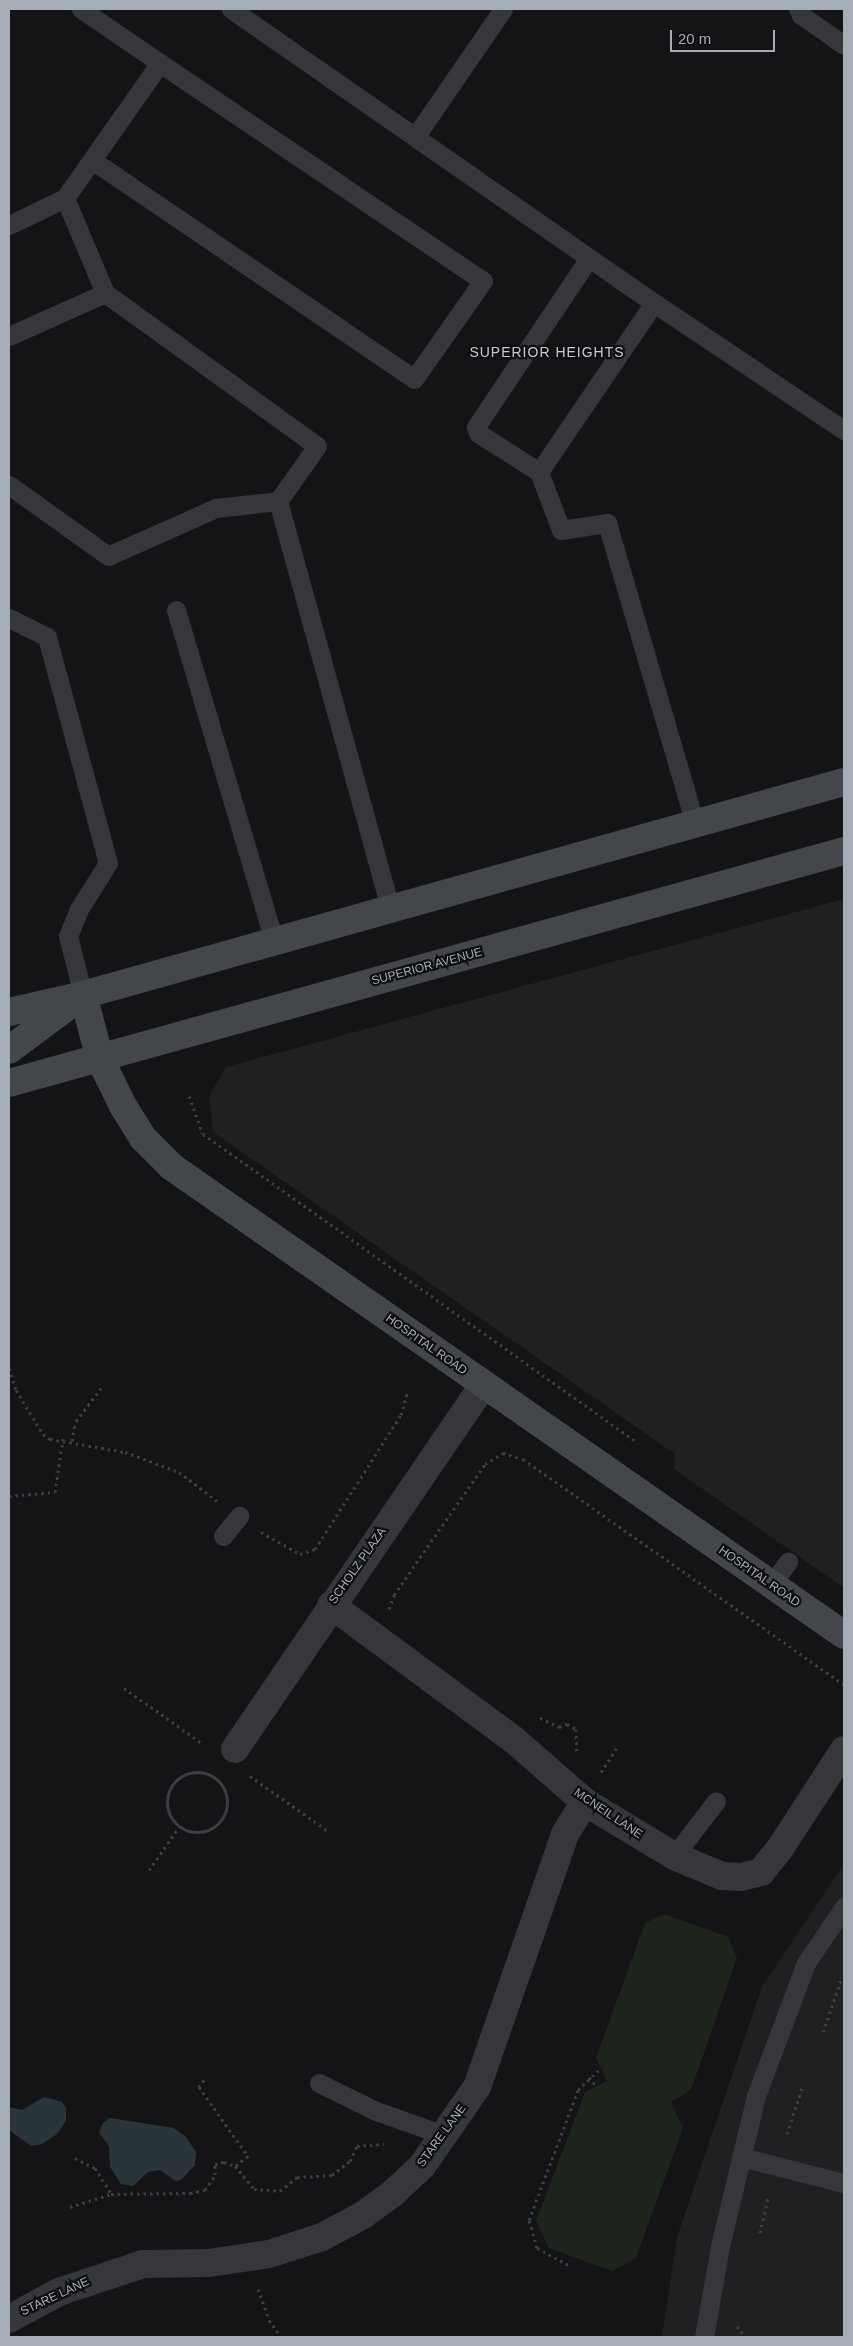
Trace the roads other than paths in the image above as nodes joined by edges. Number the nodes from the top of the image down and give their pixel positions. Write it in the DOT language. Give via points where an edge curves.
graph roads {
  1 [pos="81,9"];
  2 [pos="232,9"];
  3 [pos="503,9"];
  4 [pos="798,9"];
  5 [pos="844,45"];
  6 [pos="160,63"];
  7 [pos="415,137"];
  8 [pos="92,160"];
  9 [pos="65,198"];
  10 [pos="9,225"];
  11 [pos="589,258"];
  12 [pos="105,293"];
  13 [pos="654,303"];
  14 [pos="9,336"];
  15 [pos="844,430"];
  16 [pos="539,472"];
  17 [pos="9,485"];
  18 [pos="278,501"];
  19 [pos="176,610"];
  20 [pos="9,618"];
  21 [pos="844,782"];
  22 [pos="695,824"];
  23 [pos="844,851"];
  24 [pos="390,908"];
  25 [pos="274,941"];
  26 [pos="83,994"];
  27 [pos="9,1012"];
  28 [pos="9,1050"];
  29 [pos="100,1059"];
  30 [pos="9,1083"];
  31 [pos="483,1385"];
  32 [pos="239,1516"];
  33 [pos="223,1536"];
  34 [pos="788,1562"];
  35 [pos="771,1585"];
  36 [pos="331,1605"];
  37 [pos="844,1635"];
  38 [pos="235,1749"];
  39 [pos="844,1750"];
  40 [pos="716,1801"];
  41 [pos="584,1802"];
  42 [pos="674,1856"];
  43 [pos="844,1907"];
  44 [pos="319,2083"];
  45 [pos="444,2135"];
  46 [pos="741,2157"];
  47 [pos="844,2183"];
  48 [pos="9,2319"];
  49 [pos="704,2337"];
  1 -- 6 [label="lane"];
  2 -- 7 [label="lane"];
  3 -- 7 [label="lane"];
  4 -- 5 [label="lane" via="801,16"];
  6 -- 8 [label="lane"];
  6 -- 8 [label="lane" via="483,282 414,379"];
  7 -- 11 [label="lane"];
  8 -- 9 [label="lane"];
  9 -- 10 [label="lane"];
  9 -- 12 [label="lane"];
  11 -- 13 [label="lane"];
  11 -- 16 [label="lane" via="476,427 478,433"];
  12 -- 14 [label="lane"];
  12 -- 18 [label="lane" via="317,446"];
  13 -- 15 [label="lane"];
  13 -- 16 [label="lane"];
  16 -- 22 [label="lane" via="561,530 606,523"];
  17 -- 18 [label="lane" via="108,556 216,508"];
  18 -- 24 [label="lane"];
  19 -- 25 [label="lane"];
  20 -- 26 [label="lane" via="47,637 108,863 79,909 68,936"];
  21 -- 22 [label="main road"];
  22 -- 24 [label="main road"];
  23 -- 29 [label="main road, SUPERIOR AVENUE"];
  24 -- 25 [label="main road"];
  25 -- 26 [label="main road"];
  26 -- 27 [label="main road"];
  26 -- 28 [label="main road"];
  26 -- 29 [label="main road, HOSPITAL ROAD"];
  29 -- 30 [label="main road, SUPERIOR AVENUE"];
  29 -- 31 [label="main road, HOSPITAL ROAD" via="144,1138 172,1167"];
  31 -- 35 [label="main road, HOSPITAL ROAD"];
  31 -- 36 [label="street, SCHOLZ PLAZA"];
  32 -- 33 [label="lane"];
  34 -- 35 [label="lane"];
  35 -- 37 [label="main road, HOSPITAL ROAD"];
  36 -- 38 [label="street, SCHOLZ PLAZA"];
  36 -- 41 [label="street, MCNEIL LANE" via="514,1740"];
  39 -- 42 [label="street, MCNEIL LANE" via="779,1850 760,1872 741,1877 722,1876"];
  40 -- 42 [label="lane"];
  41 -- 42 [label="street, MCNEIL LANE"];
  41 -- 45 [label="street, STARE LANE" via="565,1834 477,2087"];
  43 -- 46 [label="lane" via="806,1964 756,2096"];
  44 -- 45 [label="lane" via="376,2111"];
  45 -- 48 [label="street, STARE LANE" via="422,2166 393,2193 363,2215 322,2237 269,2254 226,2260 143,2264 59,2292"];
  46 -- 47 [label="lane"];
  46 -- 49 [label="lane" via="720,2246"];
}
